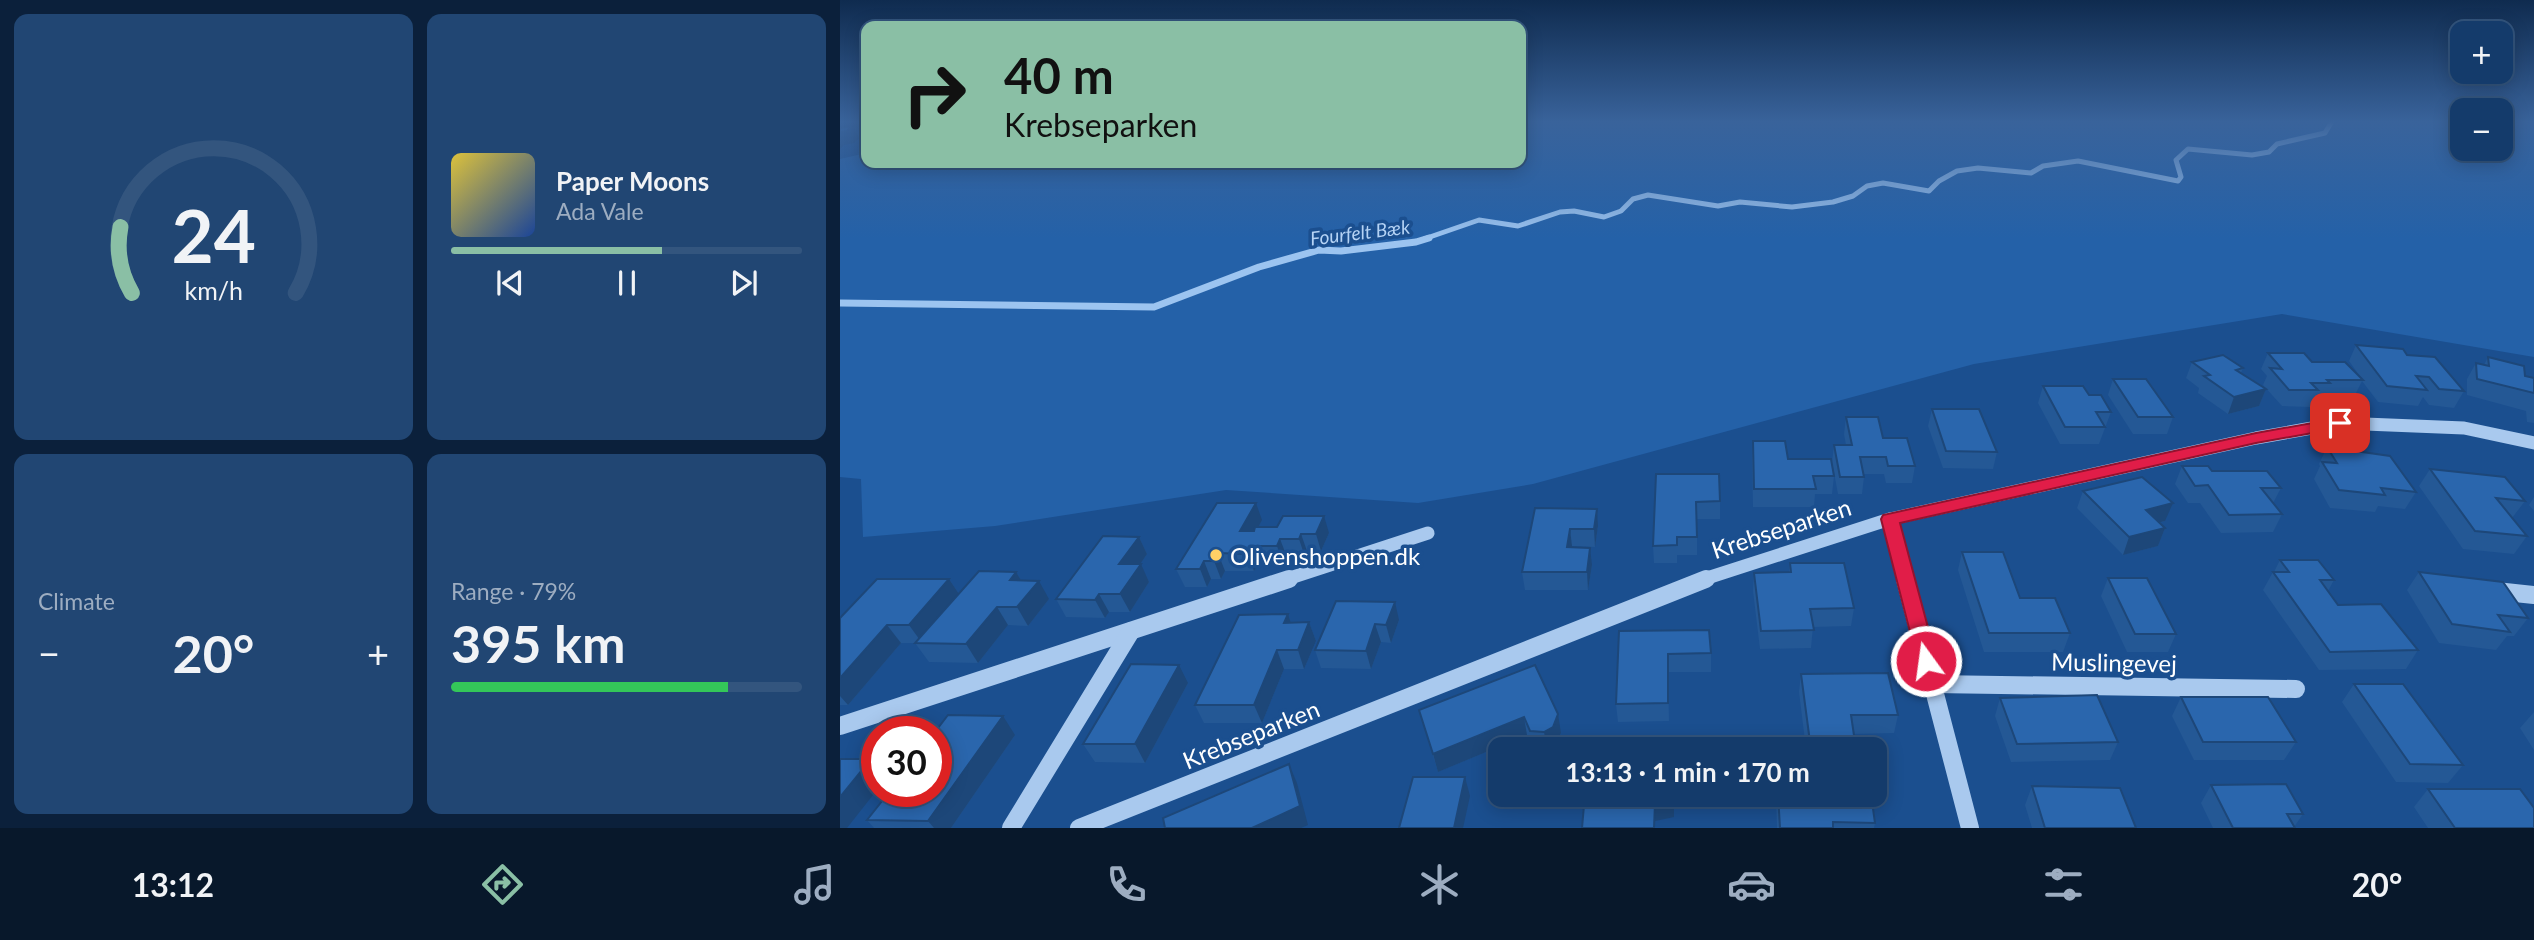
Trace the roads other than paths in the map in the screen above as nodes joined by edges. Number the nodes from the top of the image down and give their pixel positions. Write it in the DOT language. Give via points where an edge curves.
graph roads {
  1 [pos="2534,443"];
  2 [pos="1890,519"];
  3 [pos="1428,533"];
  4 [pos="2494,591"];
  5 [pos="2534,595"];
  6 [pos="1131,631"];
  7 [pos="1933,684"];
  8 [pos="2296,689"];
  9 [pos="840,726"];
  10 [pos="1011,828"];
  11 [pos="1079,828"];
  12 [pos="1970,828"];
  1 -- 2 [label="street, Krebseparken" via="2464,428 2340,423"];
  2 -- 7 [label="street"];
  2 -- 11 [label="street, Krebseparken" via="1696,582"];
  3 -- 6 [label="street"];
  4 -- 5 [label="street"];
  6 -- 9 [label="street"];
  6 -- 10 [label="street"];
  7 -- 8 [label="street, Muslingevej"];
  7 -- 12 [label="street"];
}
